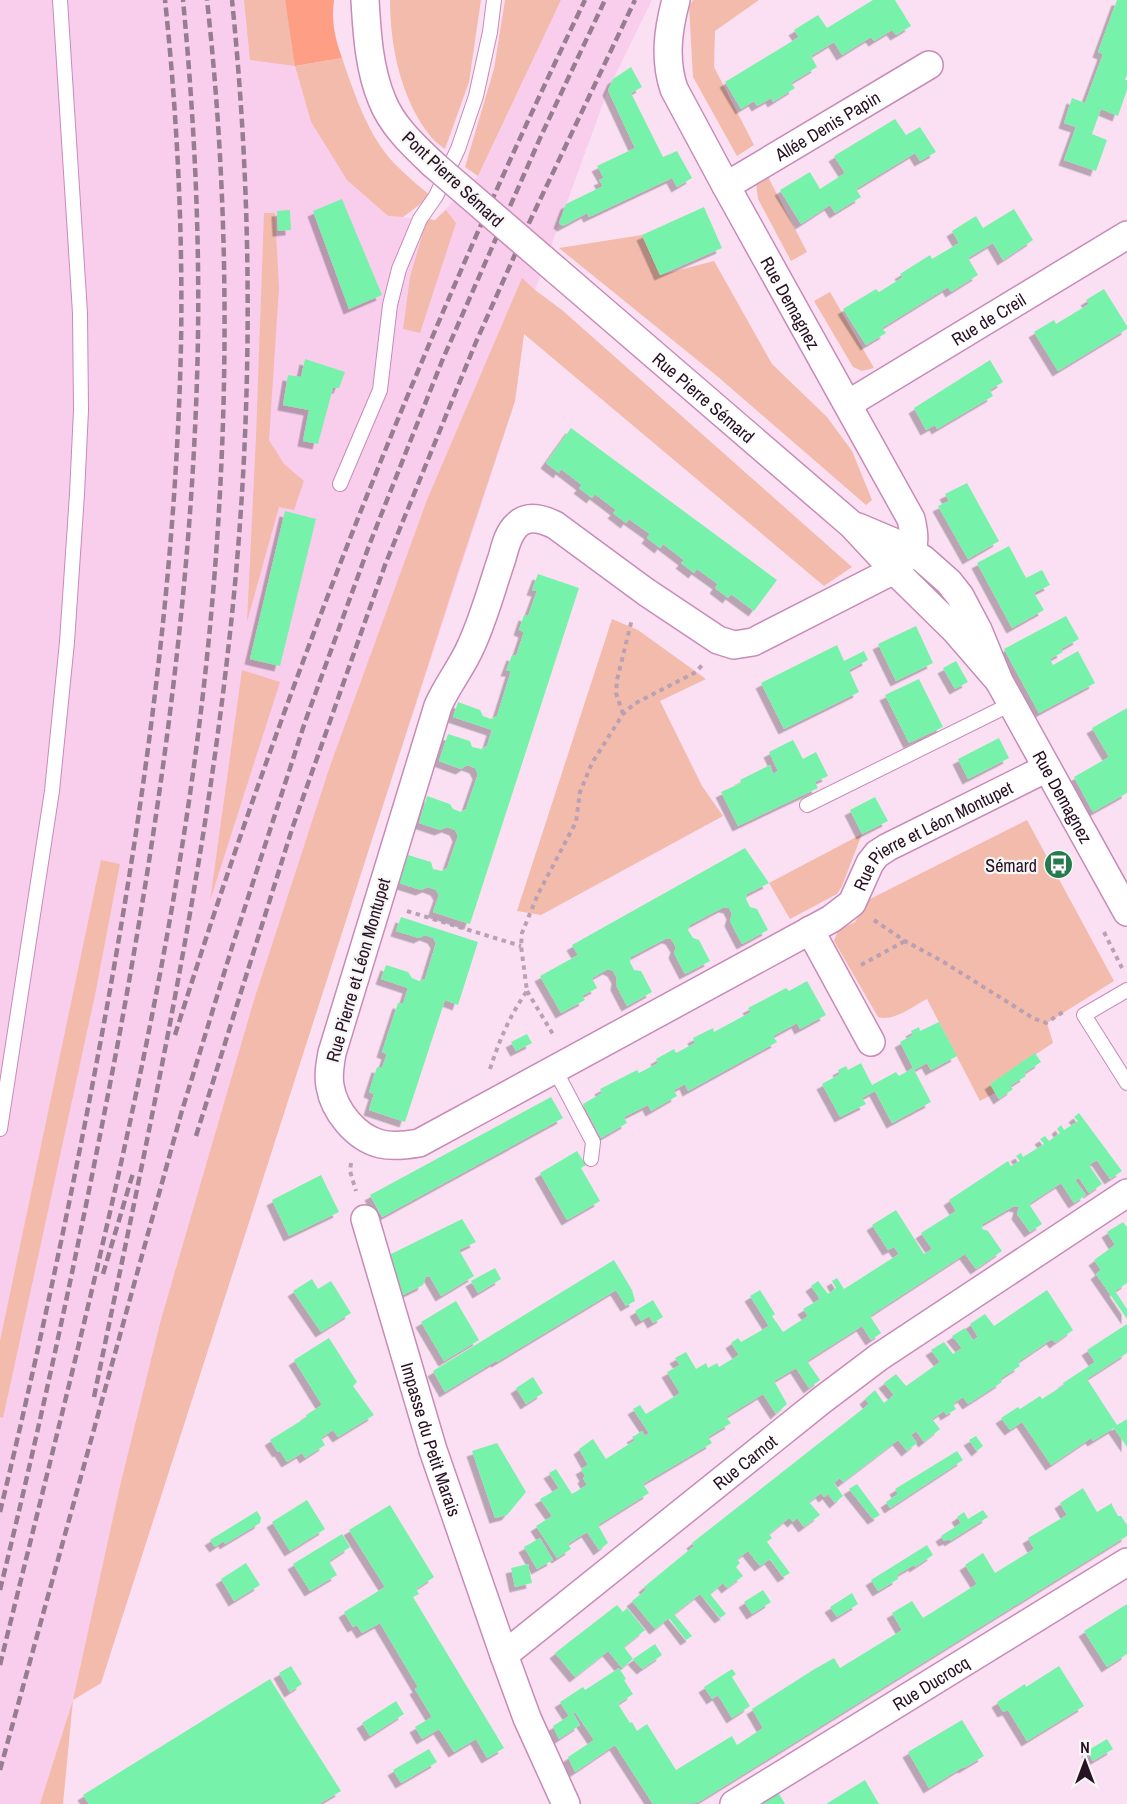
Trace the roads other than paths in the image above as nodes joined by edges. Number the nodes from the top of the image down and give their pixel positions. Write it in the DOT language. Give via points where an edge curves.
graph roads {
  1 [pos="60,0"];
  2 [pos="365,0"];
  3 [pos="494,0"];
  4 [pos="676,0"];
  5 [pos="928,65"];
  6 [pos="726,186"];
  7 [pos="1126,236"];
  8 [pos="556,270"];
  9 [pos="848,404"];
  10 [pos="340,484"];
  11 [pos="903,561"];
  12 [pos="1005,692"];
  13 [pos="1047,768"];
  14 [pos="807,805"];
  15 [pos="1127,912"];
  16 [pos="810,930"];
  17 [pos="1127,990"];
  18 [pos="871,1042"];
  19 [pos="562,1064"];
  20 [pos="1127,1083"];
  21 [pos="0,1129"];
  22 [pos="591,1159"];
  23 [pos="1127,1193"];
  24 [pos="365,1219"];
  25 [pos="1127,1562"];
  26 [pos="504,1655"];
  27 [pos="566,1804"];
  28 [pos="734,1804"];
  1 -- 21 [label="lane" via="80,313 81,410 67,642 52,791"];
  2 -- 8 [label="street, Pont Pierre Sémard, bridge" via="376,83 382,101 404,135"];
  3 -- 10 [label="lane" via="476,96 458,149 436,196 420,219 399,269 390,305 380,390"];
  4 -- 6 [label="street, Rue Demagnez" via="668,37 669,75"];
  5 -- 6 [label="street, Allée Denis Papin"];
  6 -- 9 [label="street, Rue Demagnez"];
  7 -- 9 [label="street, Rue de Creil"];
  8 -- 11 [label="street, Rue Pierre Sémard" via="852,525 896,543"];
  9 -- 11 [label="street, Rue Demagnez" via="911,519 914,532"];
  11 -- 12 [label="street, Rue Demagnez" via="937,569 960,596"];
  11 -- 19 [label="street, Rue Pierre et Léon Montupet" via="753,642 734,645 718,640 646,592 555,525 536,518 517,525 507,542 472,644 438,706 332,1053 330,1085 347,1121 361,1134 380,1144 419,1143"];
  12 -- 13 [label="street, Rue Demagnez"];
  12 -- 14 [label="lane"];
  13 -- 15 [label="street, Rue Demagnez"];
  13 -- 16 [label="street, Rue Pierre et Léon Montupet" via="877,854 852,903"];
  16 -- 18 [label="street"];
  16 -- 19 [label="street, Rue Pierre et Léon Montupet"];
  17 -- 20 [label="lane" via="1084,1015"];
  19 -- 22 [label="lane" via="593,1142"];
  23 -- 26 [label="street, Rue Carnot" via="879,1357"];
  24 -- 26 [label="street, Impasse du Petit Marais" via="433,1450"];
  25 -- 28 [label="street, Rue Ducrocq"];
  26 -- 27 [label="street"];
}
